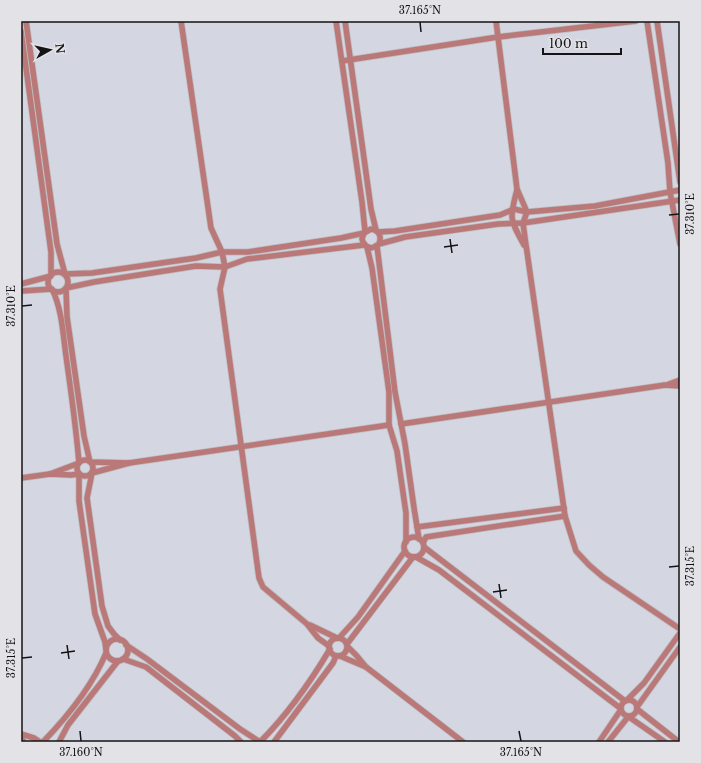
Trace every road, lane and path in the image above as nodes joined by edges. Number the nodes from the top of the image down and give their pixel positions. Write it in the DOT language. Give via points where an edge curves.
graph roads {
  1 [pos="26,21"];
  2 [pos="181,21"];
  3 [pos="336,21"];
  4 [pos="345,21"];
  5 [pos="496,21"];
  6 [pos="636,21"];
  7 [pos="647,21"];
  8 [pos="657,21"];
  9 [pos="21,32"];
  10 [pos="28,32"];
  11 [pos="498,37"];
  12 [pos="350,59"];
  13 [pos="342,61"];
  14 [pos="36,88"];
  15 [pos="29,89"];
  16 [pos="46,161"];
  17 [pos="39,162"];
  18 [pos="365,166"];
  19 [pos="358,168"];
  20 [pos="680,182"];
  21 [pos="517,190"];
  22 [pos="680,190"];
  23 [pos="670,192"];
  24 [pos="680,200"];
  25 [pos="672,201"];
  26 [pos="511,211"];
  27 [pos="527,212"];
  28 [pos="453,222"];
  29 [pos="523,223"];
  30 [pos="512,224"];
  31 [pos="454,230"];
  32 [pos="377,231"];
  33 [pos="364,232"];
  34 [pos="680,244"];
  35 [pos="378,245"];
  36 [pos="366,246"];
  37 [pos="527,250"];
  38 [pos="222,252"];
  39 [pos="225,267"];
  40 [pos="64,274"];
  41 [pos="51,276"];
  42 [pos="21,284"];
  43 [pos="66,288"];
  44 [pos="52,289"];
  45 [pos="21,291"];
  46 [pos="390,353"];
  47 [pos="384,354"];
  48 [pos="680,380"];
  49 [pos="665,385"];
  50 [pos="680,386"];
  51 [pos="549,402"];
  52 [pos="401,424"];
  53 [pos="389,425"];
  54 [pos="240,447"];
  55 [pos="90,462"];
  56 [pos="79,463"];
  57 [pos="129,463"];
  58 [pos="92,473"];
  59 [pos="50,474"];
  60 [pos="80,474"];
  61 [pos="21,478"];
  62 [pos="564,508"];
  63 [pos="565,516"];
  64 [pos="417,527"];
  65 [pos="406,542"];
  66 [pos="422,543"];
  67 [pos="405,551"];
  68 [pos="414,557"];
  69 [pos="307,624"];
  70 [pos="680,629"];
  71 [pos="680,633"];
  72 [pos="338,638"];
  73 [pos="120,640"];
  74 [pos="126,645"];
  75 [pos="347,645"];
  76 [pos="680,647"];
  77 [pos="330,648"];
  78 [pos="106,651"];
  79 [pos="338,656"];
  80 [pos="570,658"];
  81 [pos="121,660"];
  82 [pos="564,665"];
  83 [pos="366,668"];
  84 [pos="88,687"];
  85 [pos="94,692"];
  86 [pos="626,700"];
  87 [pos="637,708"];
  88 [pos="620,709"];
  89 [pos="628,717"];
  90 [pos="21,734"];
  91 [pos="21,738"];
  92 [pos="24,742"];
  93 [pos="40,742"];
  94 [pos="43,742"];
  95 [pos="59,742"];
  96 [pos="241,742"];
  97 [pos="260,742"];
  98 [pos="274,742"];
  99 [pos="463,742"];
  100 [pos="599,742"];
  101 [pos="608,742"];
  102 [pos="665,742"];
  103 [pos="679,742"];
  1 -- 10 [label="street"];
  2 -- 38 [label="street" via="211,228"];
  3 -- 13 [label="street"];
  4 -- 12 [label="street"];
  5 -- 11 [label="street"];
  6 -- 11 [label="street"];
  7 -- 23 [label="street"];
  8 -- 20 [label="street"];
  9 -- 10 [label="street"];
  9 -- 15 [label="street"];
  10 -- 14 [label="street"];
  11 -- 12 [label="street"];
  11 -- 21 [label="street"];
  12 -- 13 [label="street"];
  12 -- 18 [label="street"];
  13 -- 19 [label="street"];
  14 -- 15 [label="street"];
  14 -- 16 [label="street"];
  15 -- 17 [label="street"];
  16 -- 17 [label="street"];
  16 -- 40 [label="street" via="57,244"];
  17 -- 41 [label="street" via="51,252"];
  18 -- 19 [label="street"];
  18 -- 32 [label="street" via="371,210"];
  19 -- 33 [label="street"];
  21 -- 26 [label="street"];
  21 -- 27 [label="street"];
  22 -- 23 [label="street"];
  23 -- 25 [label="street"];
  23 -- 27 [label="street" via="595,206"];
  24 -- 25 [label="street"];
  25 -- 29 [label="street"];
  25 -- 34 [label="street"];
  26 -- 27 [label="street" via="514,209"];
  26 -- 28 [label="street"];
  26 -- 30 [label="street"];
  27 -- 29 [label="street"];
  28 -- 31 [label="street"];
  28 -- 32 [label="street" via="395,231"];
  29 -- 30 [label="street"];
  29 -- 37 [label="street"];
  30 -- 31 [label="street"];
  30 -- 37 [label="street"];
  31 -- 35 [label="street" via="405,237"];
  32 -- 33 [label="street" via="371,229"];
  32 -- 35 [label="street" via="380,238"];
  33 -- 36 [label="street" via="362,239"];
  33 -- 38 [label="street" via="341,238 248,252"];
  35 -- 36 [label="street" via="371,248"];
  35 -- 46 [label="street"];
  36 -- 39 [label="street" via="247,260"];
  36 -- 47 [label="street" via="372,268"];
  37 -- 51 [label="street"];
  38 -- 39 [label="street"];
  38 -- 40 [label="street" via="99,272"];
  39 -- 43 [label="street" via="196,266"];
  39 -- 54 [label="street" via="220,288"];
  40 -- 41 [label="street" via="56,272"];
  40 -- 43 [label="street" via="68,280"];
  41 -- 42 [label="street"];
  41 -- 44 [label="street" via="48,282"];
  43 -- 44 [label="street" via="61,292"];
  43 -- 55 [label="street" via="67,317"];
  44 -- 45 [label="street"];
  44 -- 56 [label="street" via="60,315"];
  46 -- 47 [label="street"];
  46 -- 52 [label="street"];
  47 -- 53 [label="street" via="389,392"];
  48 -- 49 [label="street"];
  49 -- 50 [label="street"];
  49 -- 51 [label="street"];
  51 -- 52 [label="street"];
  51 -- 62 [label="street"];
  52 -- 64 [label="street"];
  53 -- 54 [label="street"];
  53 -- 65 [label="street" via="397,451 406,513"];
  54 -- 57 [label="street"];
  54 -- 69 [label="street" via="259,578 263,587"];
  55 -- 56 [label="street" via="83,460"];
  55 -- 57 [label="street"];
  55 -- 58 [label="street" via="93,467"];
  56 -- 59 [label="street"];
  56 -- 60 [label="street" via="77,468"];
  57 -- 58 [label="street"];
  58 -- 60 [label="street" via="87,476"];
  58 -- 73 [label="street" via="87,498 102,606 108,626"];
  59 -- 60 [label="street"];
  59 -- 61 [label="street"];
  60 -- 78 [label="street" via="79,501 95,614"];
  62 -- 63 [label="street"];
  62 -- 64 [label="street"];
  63 -- 66 [label="street" via="426,537"];
  63 -- 70 [label="street" via="576,551 589,565"];
  64 -- 66 [label="street"];
  65 -- 66 [label="street" via="414,538"];
  65 -- 67 [label="street"];
  66 -- 68 [label="street" via="421,554"];
  66 -- 80 [label="street"];
  67 -- 68 [label="street"];
  67 -- 72 [label="street" via="358,618"];
  68 -- 75 [label="street"];
  68 -- 82 [label="street" via="439,570"];
  69 -- 72 [label="street"];
  69 -- 77 [label="street"];
  71 -- 86 [label="street" via="644,682"];
  72 -- 75 [label="street" via="344,640"];
  72 -- 77 [label="street" via="332,641"];
  73 -- 74 [label="street"];
  73 -- 78 [label="street" via="108,643"];
  74 -- 81 [label="street" via="127,653"];
  74 -- 97 [label="street"];
  75 -- 79 [label="street" via="346,652"];
  75 -- 83 [label="street"];
  76 -- 87 [label="street"];
  77 -- 79 [label="street" via="332,654"];
  77 -- 97 [label="street" via="278,724"];
  78 -- 81 [label="street" via="110,659"];
  78 -- 84 [label="street" via="99,670"];
  79 -- 83 [label="street"];
  79 -- 98 [label="street"];
  80 -- 82 [label="street"];
  80 -- 86 [label="street"];
  81 -- 85 [label="street"];
  81 -- 96 [label="street" via="146,667"];
  82 -- 88 [label="street"];
  83 -- 99 [label="street"];
  84 -- 85 [label="street"];
  84 -- 94 [label="street"];
  85 -- 95 [label="street" via="68,725"];
  86 -- 87 [label="street" via="634,702"];
  86 -- 88 [label="street"];
  87 -- 89 [label="street" via="636,713"];
  87 -- 103 [label="street"];
  88 -- 89 [label="street" via="623,715"];
  88 -- 100 [label="street"];
  89 -- 101 [label="street"];
  89 -- 102 [label="street"];
  90 -- 93 [label="street"];
  91 -- 92 [label="street"];
}
